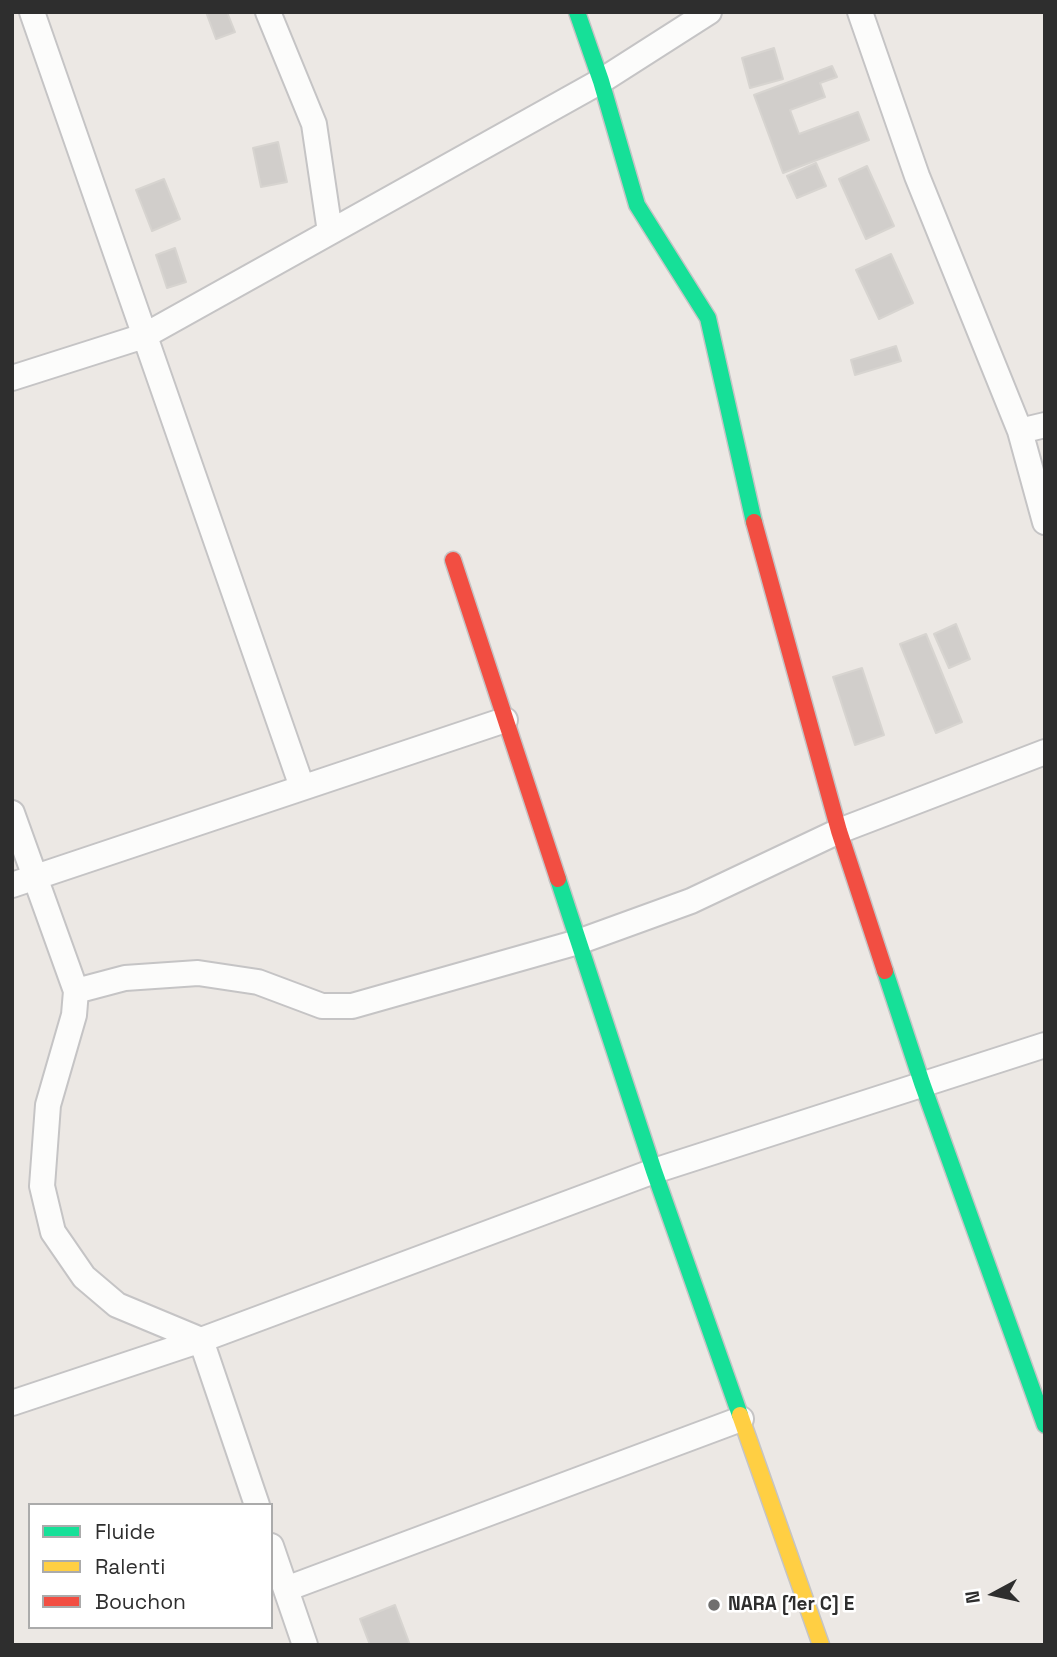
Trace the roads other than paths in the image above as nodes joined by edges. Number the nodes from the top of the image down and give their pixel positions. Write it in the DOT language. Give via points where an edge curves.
graph roads {
  1 [pos="32,12"];
  2 [pos="268,12"];
  3 [pos="577,12"];
  4 [pos="709,12"];
  5 [pos="860,12"];
  6 [pos="601,80"];
  7 [pos="330,232"];
  8 [pos="144,336"];
  9 [pos="12,378"];
  10 [pos="1045,425"];
  11 [pos="1020,431"];
  12 [pos="1045,522"];
  13 [pos="453,560"];
  14 [pos="505,720"];
  15 [pos="1045,752"];
  16 [pos="302,788"];
  17 [pos="12,813"];
  18 [pos="839,831"];
  19 [pos="23,881"];
  20 [pos="579,942"];
  21 [pos="76,991"];
  22 [pos="1045,1045"];
  23 [pos="922,1083"];
  24 [pos="654,1171"];
  25 [pos="201,1340"];
  26 [pos="12,1403"];
  27 [pos="741,1419"];
  28 [pos="1045,1425"];
  29 [pos="256,1503"];
  30 [pos="273,1552"];
  31 [pos="286,1589"];
  32 [pos="305,1645"];
  33 [pos="821,1645"];
  1 -- 8 [label="street"];
  2 -- 7 [label="street" via="314,124"];
  3 -- 6 [label="street"];
  4 -- 6 [label="street"];
  5 -- 11 [label="street" via="917,176"];
  6 -- 7 [label="street"];
  6 -- 18 [label="street" via="636,205 708,318 759,545"];
  7 -- 8 [label="street"];
  8 -- 9 [label="street"];
  8 -- 16 [label="street"];
  10 -- 11 [label="street"];
  11 -- 12 [label="street"];
  13 -- 14 [label="street"];
  14 -- 16 [label="street"];
  14 -- 20 [label="street"];
  15 -- 18 [label="street"];
  16 -- 19 [label="street"];
  17 -- 19 [label="street"];
  18 -- 20 [label="street" via="691,901"];
  18 -- 23 [label="street"];
  19 -- 21 [label="street"];
  20 -- 21 [label="street" via="352,1006 322,1006 258,982 198,973 125,978"];
  20 -- 24 [label="street"];
  21 -- 25 [label="street" via="74,1015 48,1105 42,1186 53,1232 84,1277 117,1305"];
  22 -- 23 [label="street"];
  23 -- 24 [label="street"];
  23 -- 28 [label="street"];
  24 -- 25 [label="street"];
  24 -- 27 [label="street"];
  25 -- 26 [label="street"];
  25 -- 29 [label="street"];
  27 -- 31 [label="street"];
  27 -- 33 [label="street"];
  30 -- 31 [label="street"];
  31 -- 32 [label="street"];
}
